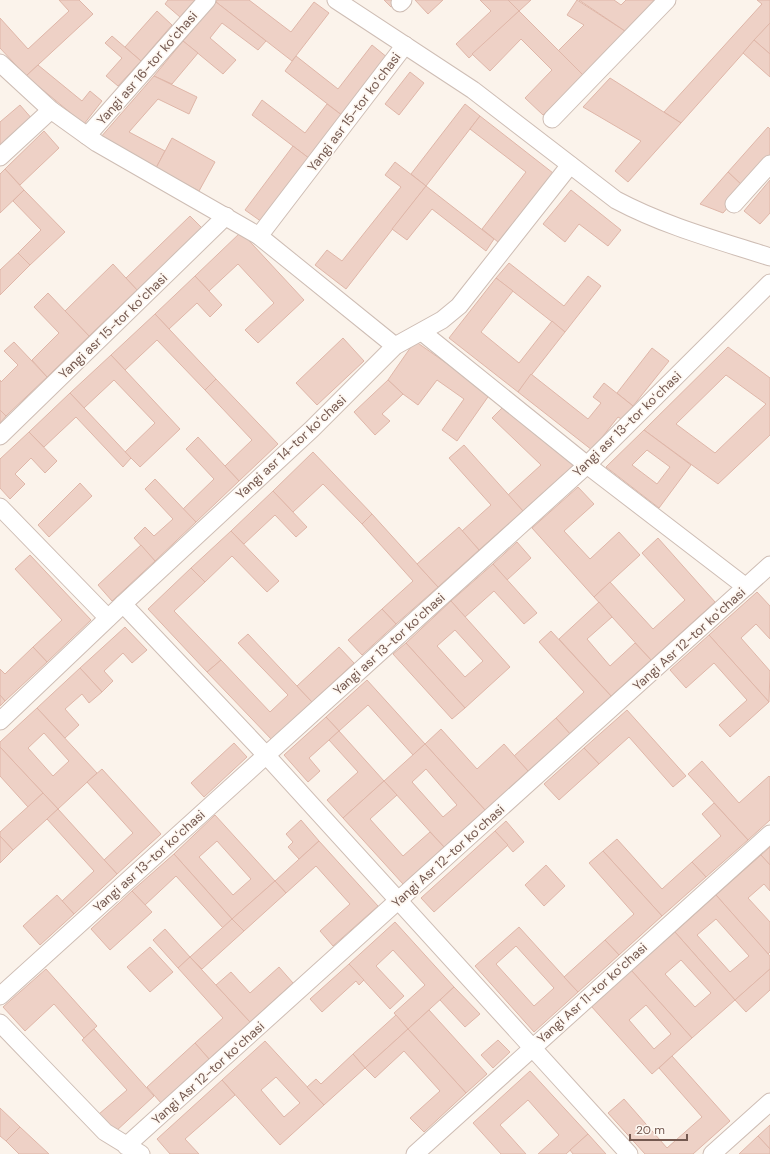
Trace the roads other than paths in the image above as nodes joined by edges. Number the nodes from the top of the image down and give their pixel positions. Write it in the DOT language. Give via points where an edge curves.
graph roads {
  1 [pos="207,0"];
  2 [pos="336,0"];
  3 [pos="667,0"];
  4 [pos="406,46"];
  5 [pos="0,63"];
  6 [pos="51,110"];
  7 [pos="552,119"];
  8 [pos="87,136"];
  9 [pos="0,157"];
  10 [pos="770,164"];
  11 [pos="570,165"];
  12 [pos="734,204"];
  13 [pos="226,216"];
  14 [pos="259,236"];
  15 [pos="770,257"];
  16 [pos="770,283"];
  17 [pos="422,332"];
  18 [pos="395,346"];
  19 [pos="0,436"];
  20 [pos="587,465"];
  21 [pos="0,507"];
  22 [pos="770,565"];
  23 [pos="746,587"];
  24 [pos="123,604"];
  25 [pos="108,618"];
  26 [pos="0,721"];
  27 [pos="266,755"];
  28 [pos="770,834"];
  29 [pos="399,901"];
  30 [pos="0,996"];
  31 [pos="0,1023"];
  32 [pos="532,1047"];
  33 [pos="770,1102"];
  34 [pos="134,1150"];
  35 [pos="415,1154"];
  36 [pos="629,1154"];
  37 [pos="712,1154"];
  1 -- 8 [label="street, Yangi asr 16-tor koʻchasi"];
  2 -- 4 [label="street"];
  3 -- 7 [label="street"];
  4 -- 11 [label="street" via="472,90"];
  4 -- 14 [label="street, Yangi asr 15-tor koʻchasi"];
  5 -- 6 [label="street"];
  6 -- 8 [label="street"];
  6 -- 9 [label="street"];
  8 -- 13 [label="street" via="109,151"];
  10 -- 12 [label="street"];
  11 -- 15 [label="street" via="616,200 641,213"];
  11 -- 17 [label="street, Yangi asr 14-tor koʻchasi" via="458,306"];
  13 -- 14 [label="street"];
  13 -- 19 [label="street, Yangi asr 15-tor koʻchasi"];
  14 -- 18 [label="street"];
  16 -- 20 [label="street, Yangi asr 13-tor koʻchasi"];
  17 -- 18 [label="street, Yangi asr 14-tor koʻchasi"];
  17 -- 20 [label="street"];
  18 -- 24 [label="street, Yangi asr 14-tor koʻchasi" via="312,429"];
  20 -- 23 [label="street"];
  20 -- 27 [label="street, Yangi asr 13-tor koʻchasi"];
  21 -- 25 [label="street"];
  22 -- 23 [label="street, Yangi Asr 12-tor koʻchasi"];
  23 -- 29 [label="street, Yangi Asr 12-tor koʻchasi"];
  24 -- 25 [label="street, Yangi asr 14-tor koʻchasi"];
  24 -- 27 [label="street"];
  25 -- 26 [label="street, Yangi asr 14-tor koʻchasi"];
  27 -- 29 [label="street"];
  27 -- 30 [label="street, Yangi asr 13-tor koʻchasi"];
  28 -- 32 [label="street, Yangi Asr 11-tor koʻchasi"];
  29 -- 32 [label="street"];
  29 -- 34 [label="street, Yangi Asr 12-tor koʻchasi"];
  31 -- 34 [label="street" via="105,1132"];
  32 -- 35 [label="street, Yangi Asr 11-tor koʻchasi"];
  32 -- 36 [label="street"];
  33 -- 37 [label="street"];
}
